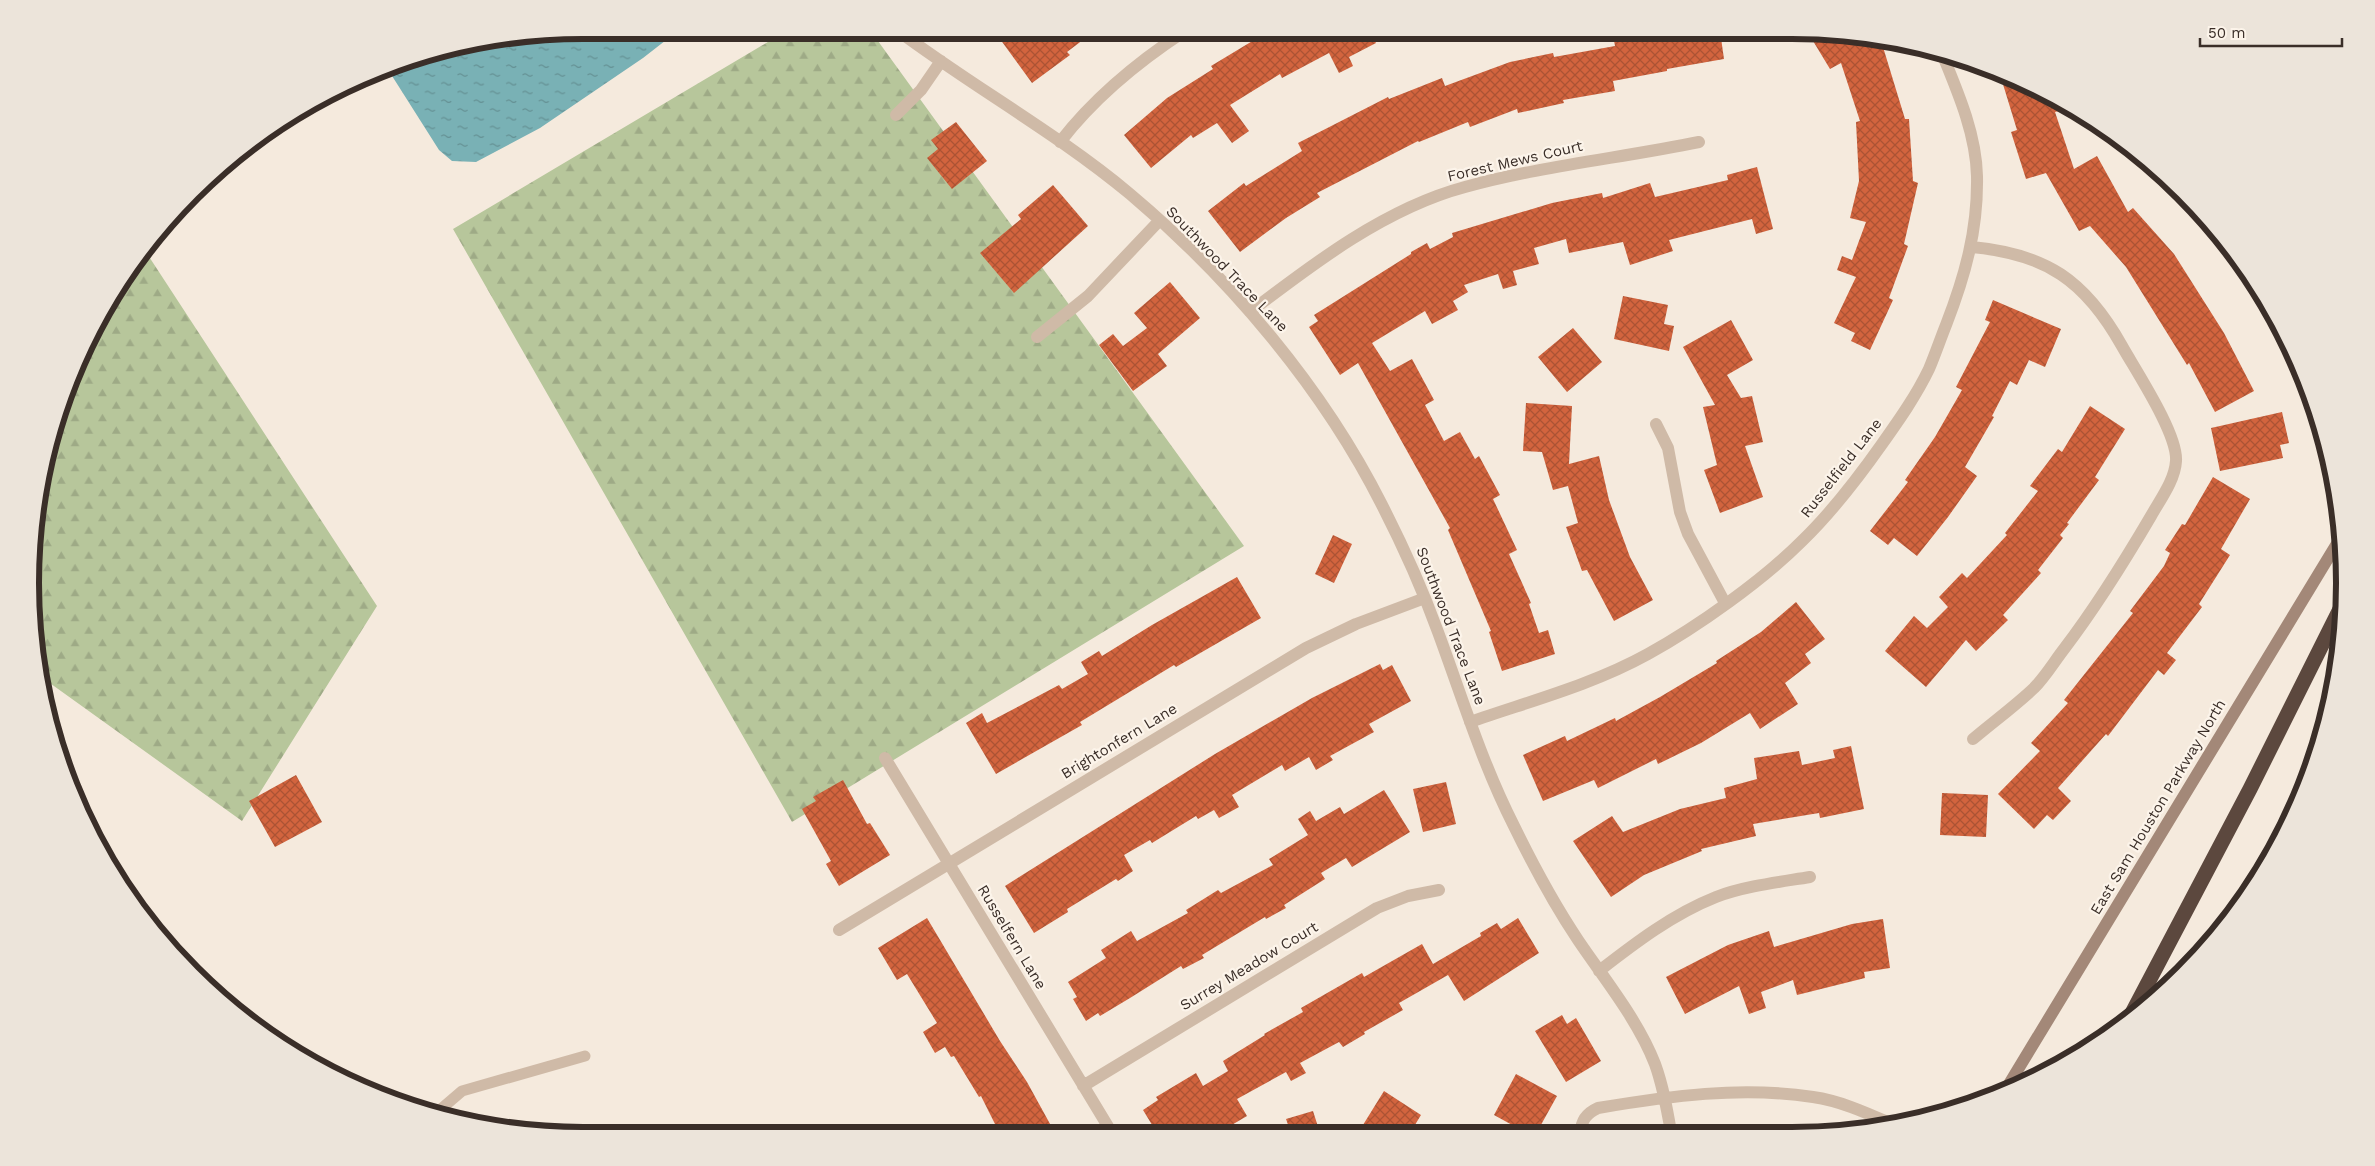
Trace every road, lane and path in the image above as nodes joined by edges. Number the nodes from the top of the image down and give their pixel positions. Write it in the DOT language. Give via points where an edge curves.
graph roads {
  1 [pos="910,39"];
  2 [pos="1174,39"];
  3 [pos="941,61"];
  4 [pos="1945,61"];
  5 [pos="896,115"];
  6 [pos="1060,142"];
  7 [pos="1699,142"];
  8 [pos="1159,221"];
  9 [pos="1972,247"];
  10 [pos="1250,312"];
  11 [pos="1037,337"];
  12 [pos="1656,424"];
  13 [pos="2335,548"];
  14 [pos="1425,598"];
  15 [pos="1725,603"];
  16 [pos="2335,619"];
  17 [pos="1470,722"];
  18 [pos="1973,739"];
  19 [pos="885,758"];
  20 [pos="949,864"];
  21 [pos="1810,877"];
  22 [pos="1439,890"];
  23 [pos="839,930"];
  24 [pos="1599,971"];
  25 [pos="2137,1003"];
  26 [pos="585,1056"];
  27 [pos="2010,1082"];
  28 [pos="1083,1086"];
  29 [pos="1664,1096"];
  30 [pos="441,1109"];
  31 [pos="1882,1120"];
  32 [pos="1108,1127"];
  33 [pos="1581,1127"];
  34 [pos="1670,1127"];
  1 -- 3 [label="street, Southwood Trace Lane"];
  2 -- 6 [label="street" via="1114,85 1074,123"];
  3 -- 5 [label="street" via="921,90"];
  3 -- 6 [label="street, Southwood Trace Lane"];
  4 -- 9 [label="street, Russelfield Lane" via="1962,106 1974,152 1977,176"];
  6 -- 8 [label="street, Southwood Trace Lane" via="1130,194"];
  7 -- 10 [label="street, Forest Mews Court" via="1538,170 1441,195 1398,214 1336,249"];
  8 -- 10 [label="street, Southwood Trace Lane"];
  8 -- 11 [label="street" via="1088,296"];
  9 -- 15 [label="street, Russelfield Lane" via="1957,296 1928,369 1902,415 1838,502 1803,540"];
  9 -- 18 [label="street" via="2005,250 2058,271 2091,299 2119,341 2167,428 2176,462 2171,479 2123,566 2088,618 2034,687"];
  10 -- 14 [label="street, Southwood Trace Lane" via="1277,344 1354,455 1381,502"];
  12 -- 15 [label="street" via="1668,448 1680,512"];
  13 -- 27 [label="main road, East Sam Houston Parkway North"];
  14 -- 17 [label="street, Southwood Trace Lane"];
  14 -- 20 [label="street, Brightonfern Lane" via="1356,624 1306,648"];
  15 -- 17 [label="street, Russelfield Lane" via="1668,642 1607,675"];
  16 -- 25 [label="highway"];
  17 -- 24 [label="street, Southwood Trace Lane" via="1492,779 1544,884"];
  19 -- 20 [label="street, Russelfern Lane"];
  20 -- 23 [label="street, Brightonfern Lane"];
  20 -- 28 [label="street, Russelfern Lane"];
  21 -- 24 [label="street" via="1717,897 1641,939"];
  22 -- 28 [label="street, Surrey Meadow Court" via="1408,896 1377,908"];
  24 -- 29 [label="street, Southwood Trace Lane" via="1631,1018 1654,1062"];
  26 -- 30 [label="lane" via="462,1091"];
  28 -- 32 [label="street, Russelfern Lane"];
  29 -- 31 [label="street" via="1733,1092 1814,1097 1856,1108"];
  29 -- 33 [label="street" via="1598,1108 1589,1112"];
  29 -- 34 [label="street, Southwood Trace Lane"];
}
